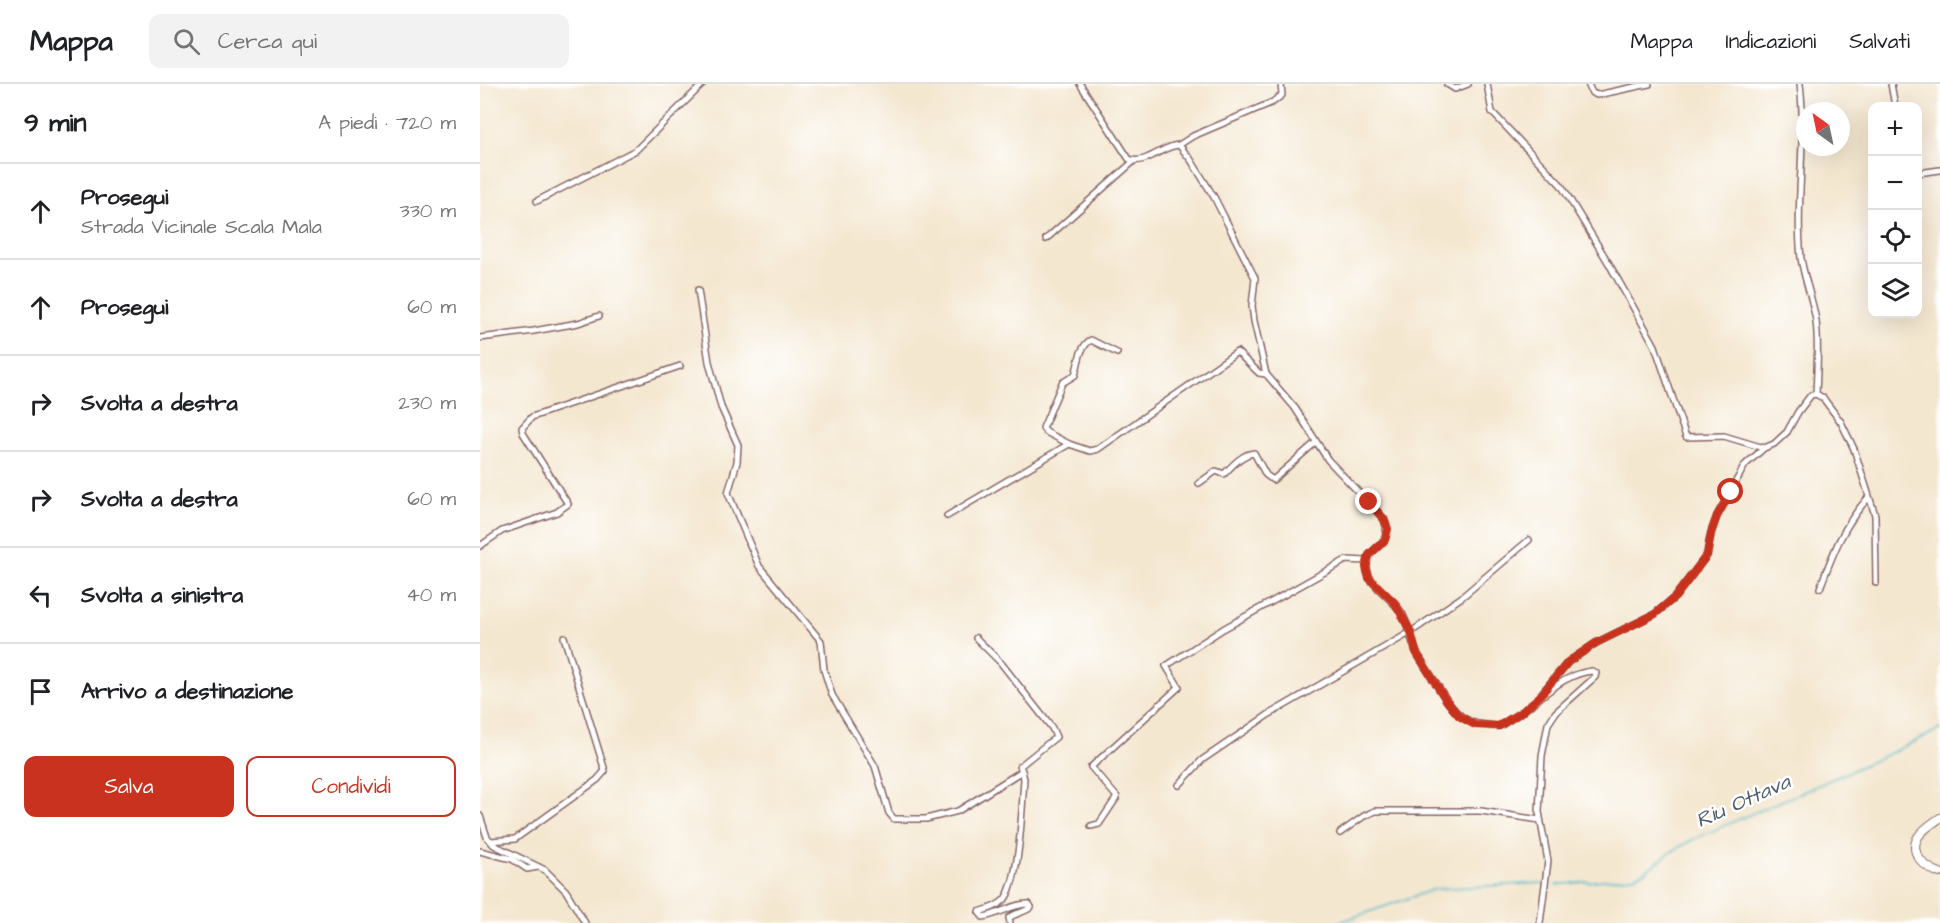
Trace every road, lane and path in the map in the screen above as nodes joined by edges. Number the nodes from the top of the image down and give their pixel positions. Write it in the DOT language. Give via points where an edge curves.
graph roads {
  1 [pos="703,84"];
  2 [pos="1080,84"];
  3 [pos="1281,84"];
  4 [pos="1447,84"];
  5 [pos="1468,84"];
  6 [pos="1487,84"];
  7 [pos="1588,84"];
  8 [pos="1649,84"];
  9 [pos="1800,84"];
  10 [pos="1891,84"];
  11 [pos="1893,102"];
  12 [pos="1179,145"];
  13 [pos="1134,161"];
  14 [pos="1940,170"];
  15 [pos="1922,172"];
  16 [pos="537,201"];
  17 [pos="1046,239"];
  18 [pos="698,290"];
  19 [pos="599,316"];
  20 [pos="480,338"];
  21 [pos="1117,353"];
  22 [pos="680,366"];
  23 [pos="1266,374"];
  24 [pos="1816,394"];
  25 [pos="1316,442"];
  26 [pos="1069,444"];
  27 [pos="1764,448"];
  28 [pos="1200,483"];
  29 [pos="1868,498"];
  30 [pos="947,516"];
  31 [pos="1529,540"];
  32 [pos="480,546"];
  33 [pos="1367,561"];
  34 [pos="1876,583"];
  35 [pos="1820,588"];
  36 [pos="1411,632"];
  37 [pos="564,637"];
  38 [pos="976,638"];
  39 [pos="1540,696"];
  40 [pos="1022,771"];
  41 [pos="1179,785"];
  42 [pos="480,816"];
  43 [pos="1940,818"];
  44 [pos="1540,820"];
  45 [pos="1091,826"];
  46 [pos="1340,833"];
  47 [pos="491,841"];
  48 [pos="480,851"];
  49 [pos="538,867"];
  50 [pos="1940,873"];
  51 [pos="585,923"];
  52 [pos="1010,923"];
  53 [pos="1540,923"];
  1 -- 16 [label="street" via="636,150"];
  2 -- 13 [label="street" via="1120,147"];
  3 -- 12 [label="street" via="1282,95 1273,102"];
  4 -- 5 [label="street" via="1455,89"];
  6 -- 27 [label="street" via="1492,112 1561,186 1645,327 1686,436 1724,436"];
  7 -- 8 [label="street" via="1597,95"];
  9 -- 24 [label="street" via="1802,259 1816,329"];
  10 -- 11 [label="street"];
  12 -- 13 [label="street"];
  12 -- 23 [label="street" via="1214,197 1255,278 1252,306"];
  13 -- 17 [label="street"];
  14 -- 15 [label="street"];
  18 -- 40 [label="street" via="709,362 721,407 738,445 728,493 759,566 821,641 832,695 874,766 889,813 894,819 926,819 958,812"];
  19 -- 20 [label="street" via="578,323"];
  21 -- 26 [label="street" via="1091,340 1081,352 1075,375 1062,383 1043,428"];
  22 -- 32 [label="street" via="526,422 523,433 568,504 557,512 502,531"];
  23 -- 25 [label="street" via="1295,408"];
  23 -- 26 [label="street" via="1259,373 1236,352 1098,449 1090,451"];
  24 -- 27 [label="street" via="1806,400 1787,432"];
  24 -- 29 [label="street" via="1841,422 1854,449"];
  25 -- 28 [label="street" via="1273,480 1254,453 1249,453 1224,474 1216,471"];
  25 -- 33 [label="street" via="1384,519 1388,529 1385,540"];
  26 -- 30 [label="street"];
  27 -- 39 [label="street" via="1745,465 1717,516 1707,555 1675,597 1655,614 1596,643 1568,662"];
  29 -- 34 [label="street" via="1875,515"];
  29 -- 35 [label="street" via="1852,516 1837,544"];
  31 -- 36 [label="street" via="1464,596"];
  33 -- 36 [label="street" via="1369,578 1395,603"];
  33 -- 45 [label="street" via="1346,560 1221,630 1166,666 1179,687 1091,767 1117,797 1099,824"];
  36 -- 39 [label="street" via="1416,652 1446,700 1459,716 1475,725 1499,726"];
  36 -- 41 [label="street" via="1268,715 1202,760"];
  37 -- 47 [label="street" via="604,771 516,839"];
  38 -- 40 [label="street" via="1001,663 1056,737 1020,766"];
  39 -- 44 [label="street" via="1582,672 1596,673 1548,724 1542,756"];
  40 -- 52 [label="street" via="1019,839 1009,893 996,907 979,912 983,917 990,916 1029,904 1026,911 1013,914"];
  42 -- 47 [label="street"];
  43 -- 50 [label="main road" via="1924,830 1915,846 1921,861"];
  44 -- 46 [label="street" via="1481,811 1375,811"];
  44 -- 53 [label="street" via="1548,861"];
  47 -- 49 [label="street"];
  48 -- 49 [label="street" via="512,859 528,869"];
  49 -- 51 [label="street" via="566,891"];
}
